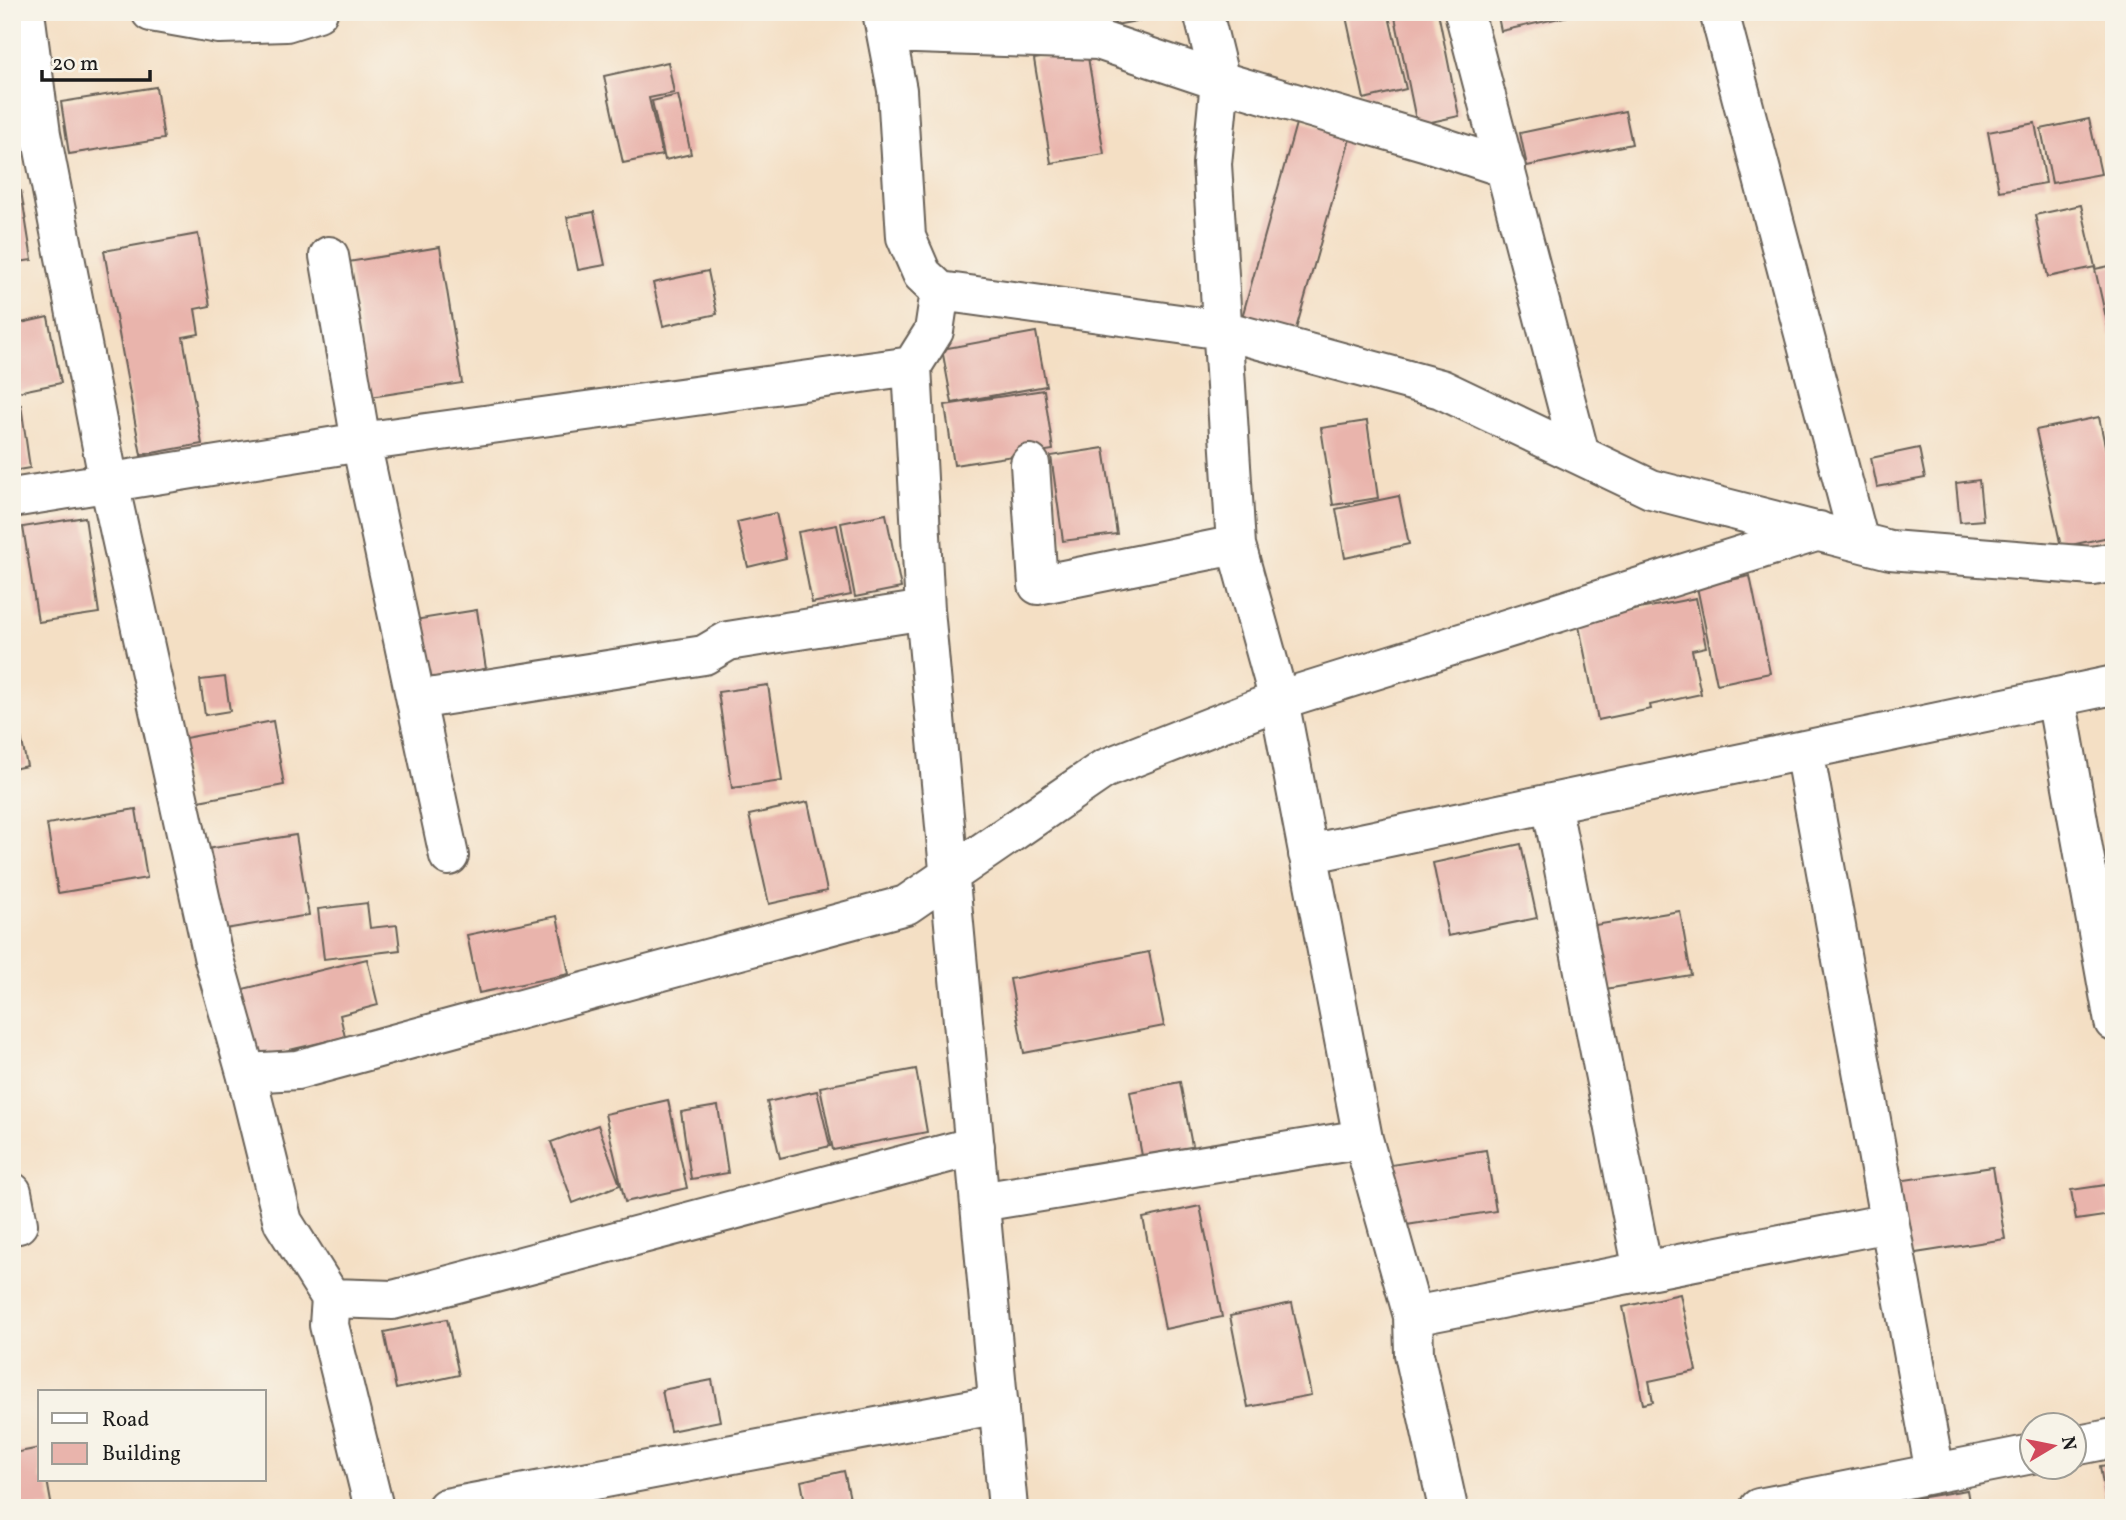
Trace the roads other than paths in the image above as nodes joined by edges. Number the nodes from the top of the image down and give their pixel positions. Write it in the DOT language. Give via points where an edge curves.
graph roads {
  1 [pos="25,12"];
  2 [pos="151,12"];
  3 [pos="318,12"];
  4 [pos="1203,12"];
  5 [pos="1464,12"];
  6 [pos="1719,12"];
  7 [pos="210,18"];
  8 [pos="884,23"];
  9 [pos="1220,81"];
  10 [pos="1506,168"];
  11 [pos="329,256"];
  12 [pos="940,291"];
  13 [pos="1223,330"];
  14 [pos="912,366"];
  15 [pos="361,442"];
  16 [pos="1580,455"];
  17 [pos="1030,464"];
  18 [pos="109,483"];
  19 [pos="12,498"];
  20 [pos="1819,531"];
  21 [pos="1859,542"];
  22 [pos="1236,545"];
  23 [pos="2114,562"];
  24 [pos="925,610"];
  25 [pos="2114,685"];
  26 [pos="2056,697"];
  27 [pos="416,700"];
  28 [pos="1279,700"];
  29 [pos="1804,750"];
  30 [pos="1551,803"];
  31 [pos="1308,853"];
  32 [pos="449,856"];
  33 [pos="951,876"];
  34 [pos="2114,1022"];
  35 [pos="247,1073"];
  36 [pos="1363,1139"];
  37 [pos="975,1146"];
  38 [pos="12,1192"];
  39 [pos="980,1202"];
  40 [pos="1889,1223"];
  41 [pos="12,1225"];
  42 [pos="1643,1271"];
  43 [pos="331,1298"];
  44 [pos="1413,1315"];
  45 [pos="999,1404"];
  46 [pos="2114,1438"];
  47 [pos="2088,1443"];
  48 [pos="2018,1457"];
  49 [pos="1935,1473"];
  50 [pos="374,1508"];
  51 [pos="446,1508"];
  52 [pos="1008,1508"];
  53 [pos="1448,1508"];
  54 [pos="1759,1508"];
  1 -- 18 [label="street" via="41,134"];
  2 -- 7 [label="street"];
  3 -- 7 [label="street" via="286,22 219,24"];
  4 -- 9 [label="street"];
  5 -- 10 [label="street"];
  6 -- 21 [label="street"];
  8 -- 9 [label="street" via="1098,40"];
  8 -- 12 [label="street" via="897,90 906,237 922,274"];
  9 -- 10 [label="street"];
  9 -- 13 [label="street" via="1212,164"];
  10 -- 16 [label="street"];
  11 -- 15 [label="street"];
  12 -- 13 [label="street"];
  12 -- 14 [label="street" via="934,331"];
  13 -- 16 [label="street" via="1441,389"];
  13 -- 22 [label="street"];
  14 -- 15 [label="street"];
  14 -- 24 [label="street"];
  15 -- 18 [label="street"];
  15 -- 27 [label="street"];
  16 -- 20 [label="street" via="1651,489"];
  17 -- 22 [label="street" via="1038,585"];
  18 -- 19 [label="street"];
  18 -- 35 [label="street" via="213,956"];
  20 -- 21 [label="street"];
  20 -- 28 [label="street"];
  21 -- 23 [label="street" via="1890,550 2026,561 2093,566"];
  22 -- 28 [label="street"];
  24 -- 27 [label="street" via="728,641 704,655"];
  24 -- 33 [label="street"];
  25 -- 26 [label="street"];
  26 -- 29 [label="street"];
  26 -- 34 [label="street"];
  27 -- 32 [label="street"];
  28 -- 31 [label="street"];
  28 -- 33 [label="street" via="1104,769"];
  29 -- 30 [label="street"];
  29 -- 40 [label="street"];
  30 -- 31 [label="street"];
  30 -- 42 [label="street"];
  31 -- 36 [label="street"];
  33 -- 35 [label="street" via="906,905 297,1070"];
  33 -- 37 [label="street"];
  35 -- 43 [label="street" via="283,1222"];
  36 -- 39 [label="street"];
  36 -- 44 [label="street"];
  37 -- 39 [label="street"];
  37 -- 43 [label="street" via="393,1300"];
  38 -- 41 [label="street" via="19,1224"];
  39 -- 45 [label="street"];
  40 -- 42 [label="street"];
  40 -- 49 [label="street"];
  42 -- 44 [label="street"];
  43 -- 50 [label="street" via="329,1325"];
  44 -- 53 [label="street" via="1414,1354"];
  45 -- 51 [label="street"];
  45 -- 52 [label="street"];
  46 -- 47 [label="street"];
  48 -- 49 [label="street"];
  49 -- 54 [label="street"];
}
